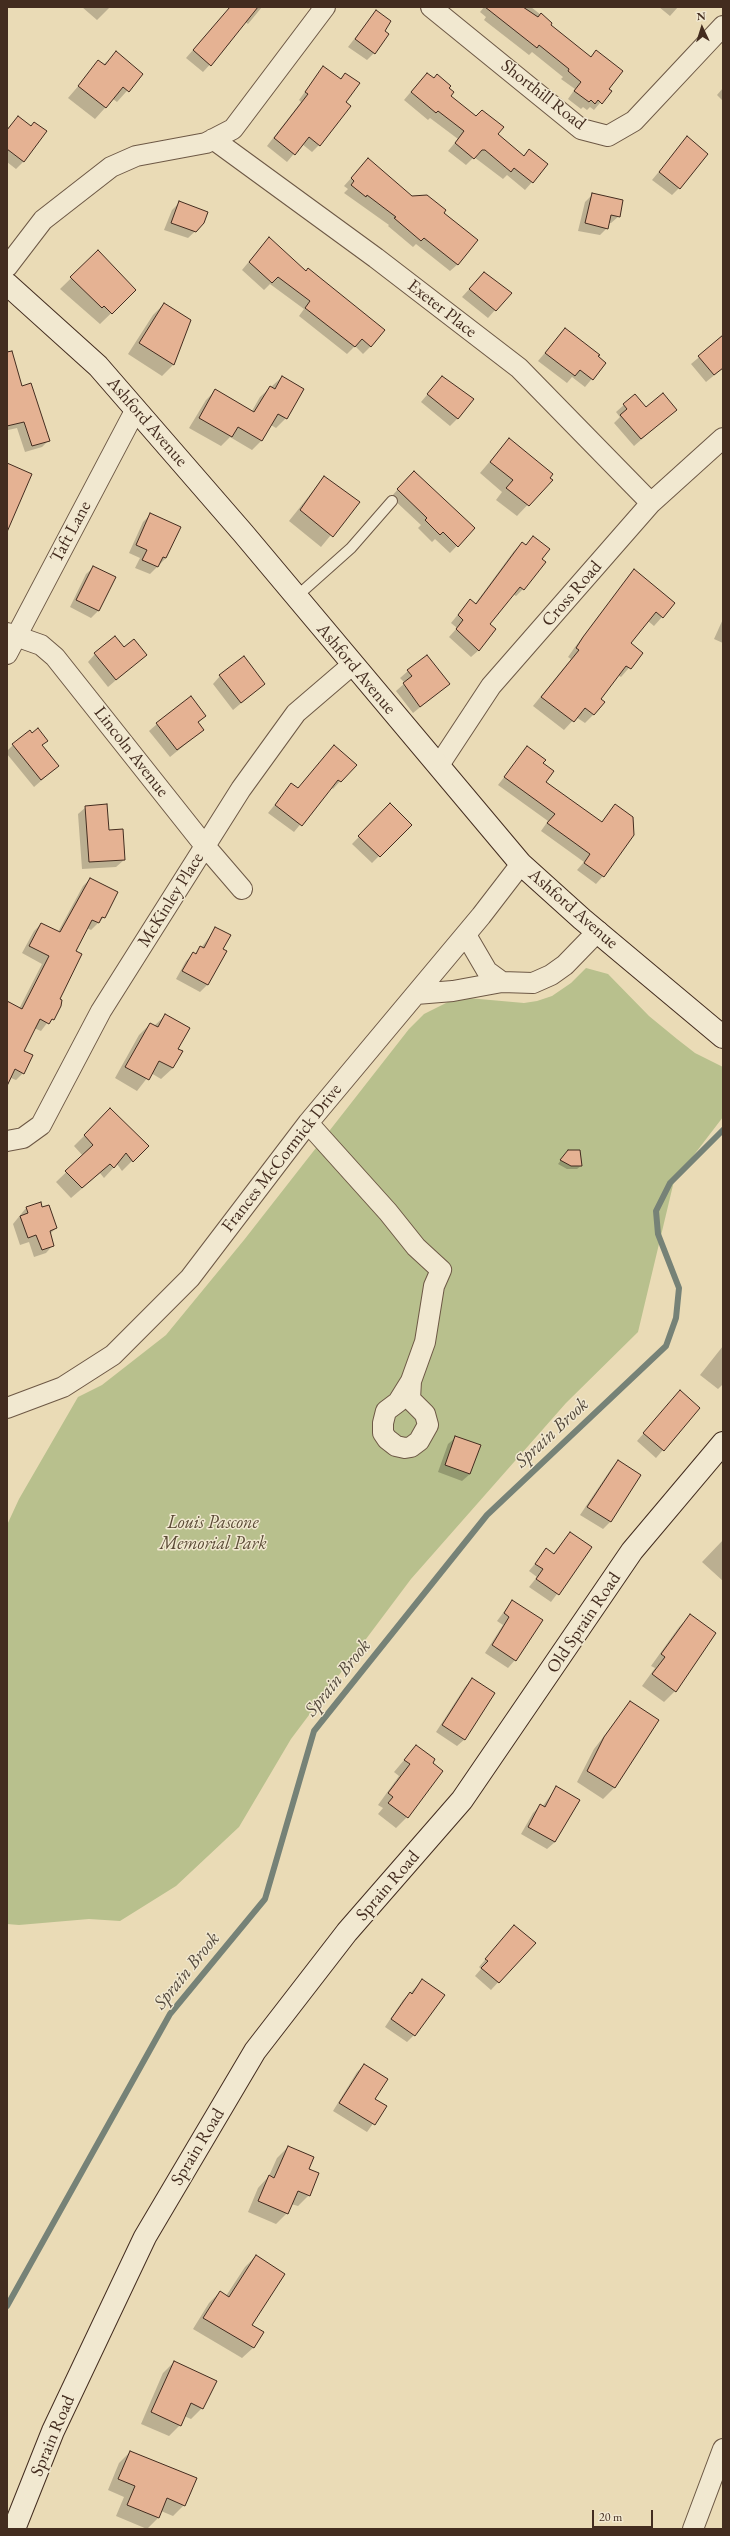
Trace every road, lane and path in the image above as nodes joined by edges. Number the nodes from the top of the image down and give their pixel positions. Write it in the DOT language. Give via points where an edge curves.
graph roads {
  1 [pos="325,7"];
  2 [pos="431,7"];
  3 [pos="723,26"];
  4 [pos="213,140"];
  5 [pos="7,267"];
  6 [pos="7,284"];
  7 [pos="136,409"];
  8 [pos="723,438"];
  9 [pos="392,501"];
  10 [pos="651,503"];
  11 [pos="296,597"];
  12 [pos="12,634"];
  13 [pos="7,654"];
  14 [pos="352,666"];
  15 [pos="439,765"];
  16 [pos="205,846"];
  17 [pos="521,864"];
  18 [pos="242,889"];
  19 [pos="598,931"];
  20 [pos="466,935"];
  21 [pos="502,982"];
  22 [pos="416,994"];
  23 [pos="723,1037"];
  24 [pos="308,1123"];
  25 [pos="7,1141"];
  26 [pos="411,1381"];
  27 [pos="7,1408"];
  28 [pos="723,1443"];
  29 [pos="454,1810"];
  30 [pos="723,2449"];
  31 [pos="14,2529"];
  32 [pos="693,2529"];
  1 -- 4 [label="street" via="233,129"];
  2 -- 3 [label="street, Shorthill Road" via="581,129 608,136 634,120"];
  4 -- 5 [label="street" via="136,156 111,167 43,220"];
  4 -- 10 [label="street, Exeter Place" via="376,258 519,368"];
  6 -- 7 [label="street, Ashford Avenue" via="98,366"];
  7 -- 11 [label="street, Ashford Avenue"];
  7 -- 12 [label="street, Taft Lane"];
  8 -- 10 [label="street, Cross Road"];
  9 -- 11 [label="lane" via="351,548"];
  10 -- 15 [label="street, Cross Road" via="491,686"];
  11 -- 14 [label="street, Ashford Avenue"];
  12 -- 13 [label="street, Taft Lane"];
  12 -- 16 [label="street, Lincoln Avenue" via="41,645 55,656"];
  14 -- 15 [label="street, Ashford Avenue"];
  14 -- 16 [label="street, McKinley Place" via="296,713 241,789"];
  15 -- 17 [label="street, Ashford Avenue"];
  16 -- 18 [label="street, Lincoln Avenue"];
  16 -- 25 [label="street, McKinley Place" via="101,1012 41,1125 23,1138"];
  17 -- 19 [label="street, Ashford Avenue"];
  17 -- 20 [label="street, Frances McCormick Drive"];
  19 -- 21 [label="street" via="565,965 551,975 533,983"];
  19 -- 23 [label="street, Ashford Avenue"];
  20 -- 21 [label="street" via="487,971"];
  20 -- 22 [label="street, Frances McCormick Drive"];
  21 -- 22 [label="street" via="453,991"];
  22 -- 24 [label="street, Frances McCormick Drive"];
  24 -- 26 [label="street" via="416,1246 441,1270 434,1286 425,1342"];
  24 -- 27 [label="street, Frances McCormick Drive" via="190,1278 113,1355 63,1387"];
  28 -- 29 [label="street, Old Sprain Road" via="632,1551"];
  29 -- 31 [label="street, Sprain Road" via="348,1932 255,2051 145,2237 53,2431"];
  30 -- 32 [label="street"];
}
